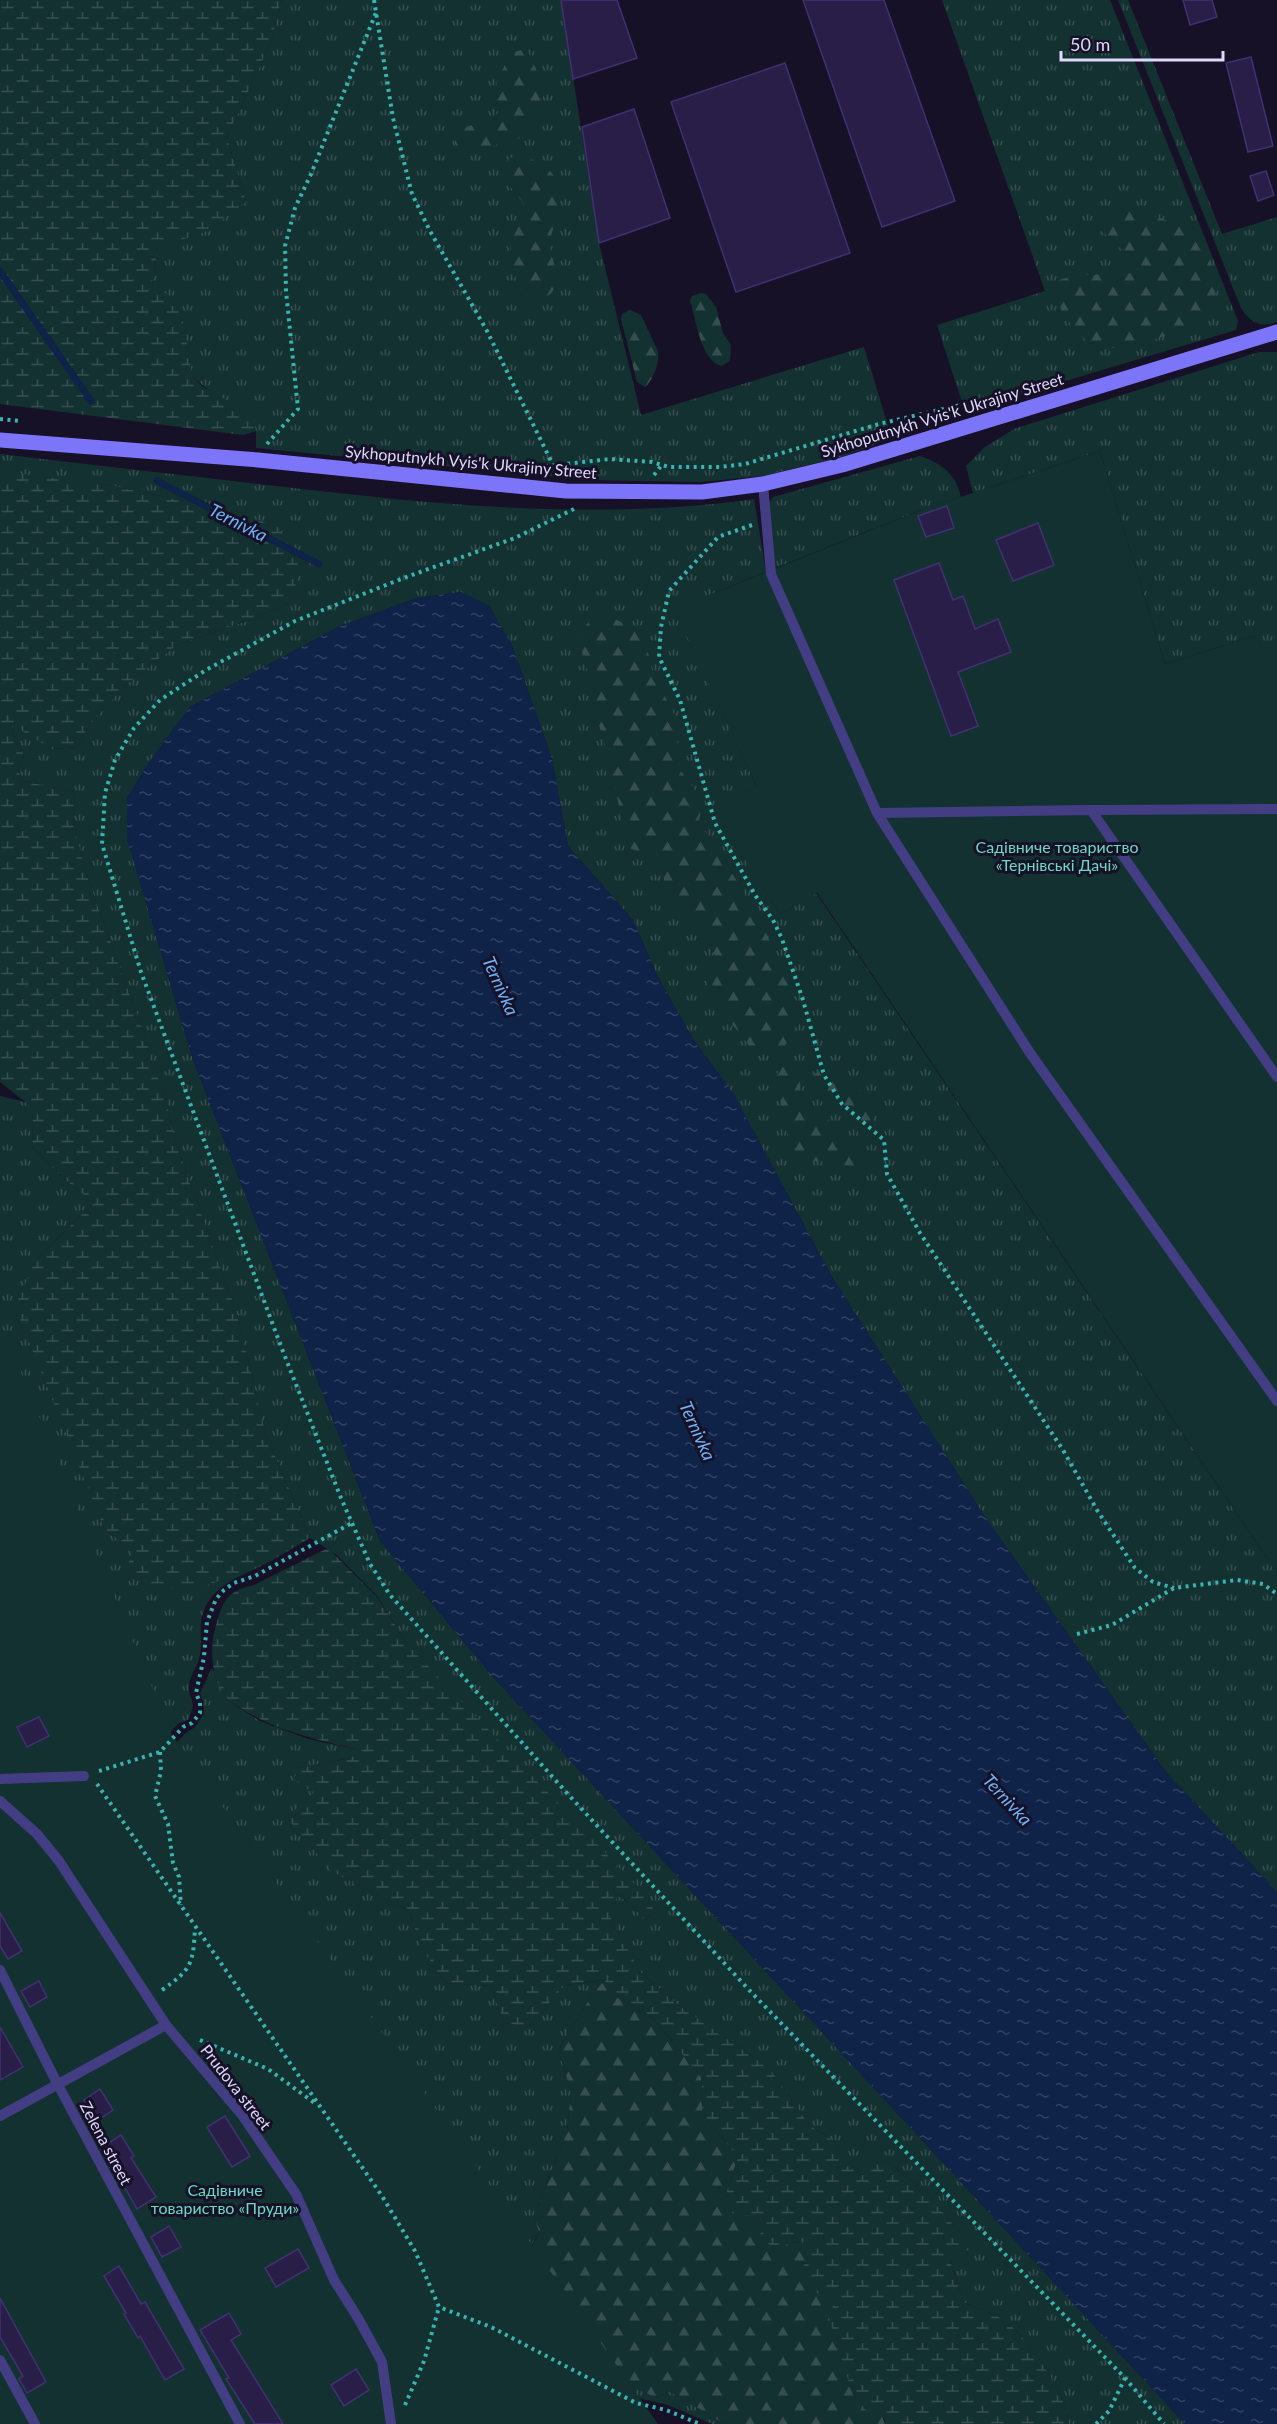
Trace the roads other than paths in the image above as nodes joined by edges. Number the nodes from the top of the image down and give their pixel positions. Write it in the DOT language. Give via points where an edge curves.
graph roads {
  1 [pos="1277,332"];
  2 [pos="0,440"];
  3 [pos="763,484"];
  4 [pos="1277,809"];
  5 [pos="1091,810"];
  6 [pos="877,813"];
  7 [pos="1277,1077"];
  8 [pos="1277,1401"];
  9 [pos="84,1776"];
  10 [pos="0,1779"];
  11 [pos="0,1801"];
  12 [pos="0,1970"];
  13 [pos="166,2025"];
  14 [pos="57,2083"];
  15 [pos="0,2116"];
  16 [pos="0,2360"];
  17 [pos="35,2424"];
  18 [pos="240,2424"];
  19 [pos="391,2424"];
  1 -- 3 [label="street, Sykhoputnykh Vyis'k Ukrajiny Street" via="842,465"];
  2 -- 3 [label="street, Sykhoputnykh Vyis'k Ukrajiny Street" via="258,460 566,491 702,492"];
  3 -- 6 [label="lane" via="771,574"];
  4 -- 5 [label="lane"];
  5 -- 6 [label="lane"];
  5 -- 7 [label="lane"];
  6 -- 8 [label="lane" via="1030,1053"];
  9 -- 10 [label="lane"];
  11 -- 13 [label="lane, Prudova street" via="37,1834 59,1861"];
  12 -- 14 [label="lane, Zelena street"];
  13 -- 14 [label="lane"];
  13 -- 19 [label="lane, Prudova street" via="242,2115 296,2194 333,2280 382,2362"];
  14 -- 15 [label="lane"];
  14 -- 18 [label="lane, Zelena street"];
  16 -- 17 [label="lane"];
}
